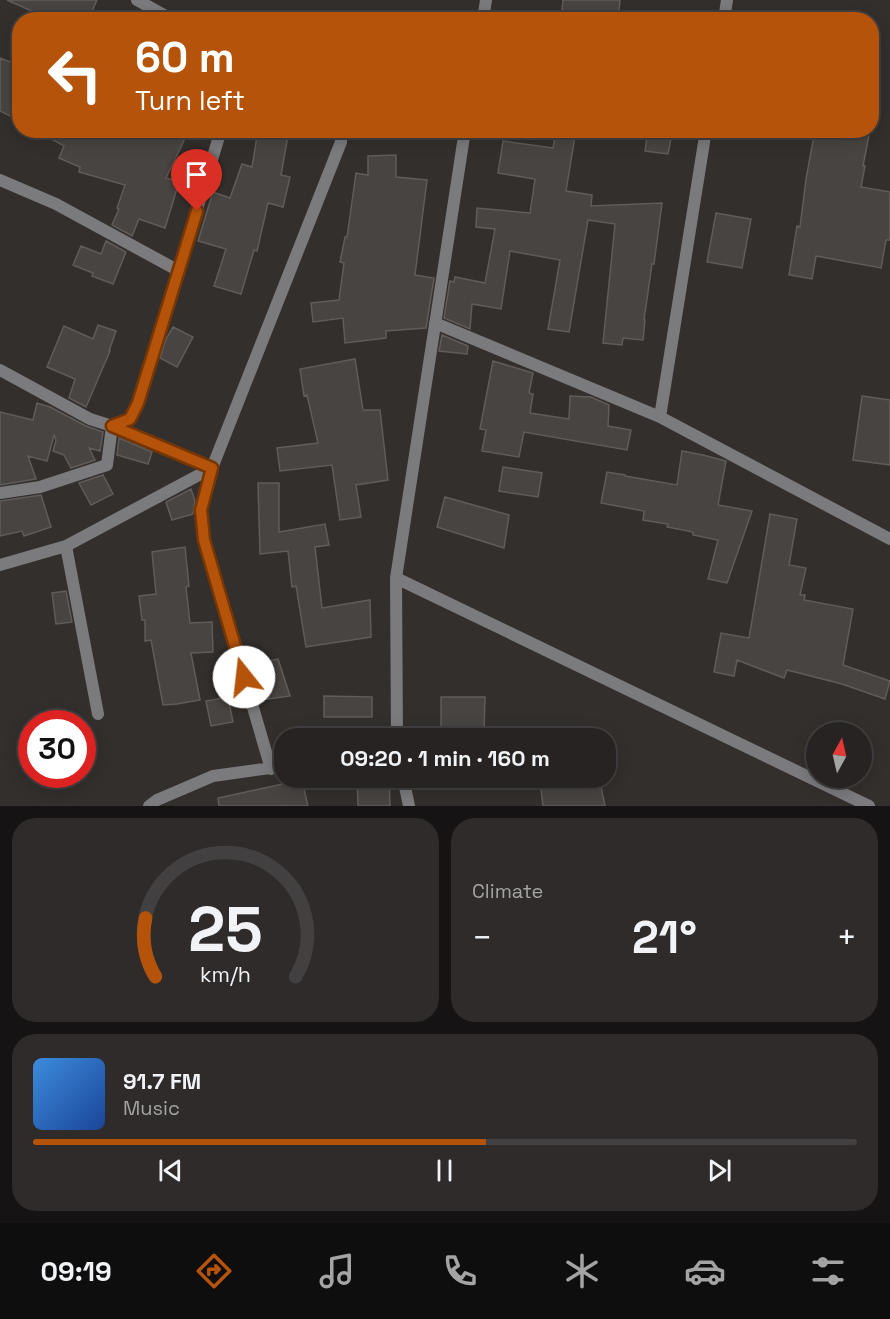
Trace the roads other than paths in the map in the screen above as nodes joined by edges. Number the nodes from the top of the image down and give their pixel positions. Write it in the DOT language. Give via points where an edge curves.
graph roads {
  1 [pos="138,0"];
  2 [pos="159,12"];
  3 [pos="220,138"];
  4 [pos="341,138"];
  5 [pos="464,138"];
  6 [pos="705,138"];
  7 [pos="0,180"];
  8 [pos="178,271"];
  9 [pos="435,324"];
  10 [pos="0,370"];
  11 [pos="660,417"];
  12 [pos="112,426"];
  13 [pos="212,468"];
  14 [pos="0,493"];
  15 [pos="890,539"];
  16 [pos="66,546"];
  17 [pos="0,565"];
  18 [pos="396,578"];
  19 [pos="98,714"];
  20 [pos="397,728"];
  21 [pos="274,768"];
  22 [pos="271,769"];
  23 [pos="405,788"];
  24 [pos="149,806"];
  25 [pos="409,806"];
  26 [pos="869,806"];
  1 -- 2 [label="street"];
  3 -- 8 [label="street"];
  4 -- 13 [label="street"];
  5 -- 9 [label="street"];
  6 -- 11 [label="street"];
  7 -- 8 [label="street" via="57,204"];
  8 -- 12 [label="street" via="138,403 130,419"];
  9 -- 11 [label="street"];
  9 -- 18 [label="street"];
  10 -- 12 [label="street" via="90,419"];
  11 -- 15 [label="street"];
  12 -- 13 [label="street"];
  12 -- 14 [label="street" via="107,465 39,487"];
  13 -- 16 [label="street"];
  13 -- 22 [label="street" via="201,510 204,540"];
  16 -- 17 [label="street"];
  16 -- 19 [label="street"];
  18 -- 20 [label="street"];
  18 -- 26 [label="street"];
  21 -- 22 [label="street"];
  22 -- 24 [label="street" via="213,776"];
  23 -- 25 [label="street"];
}
